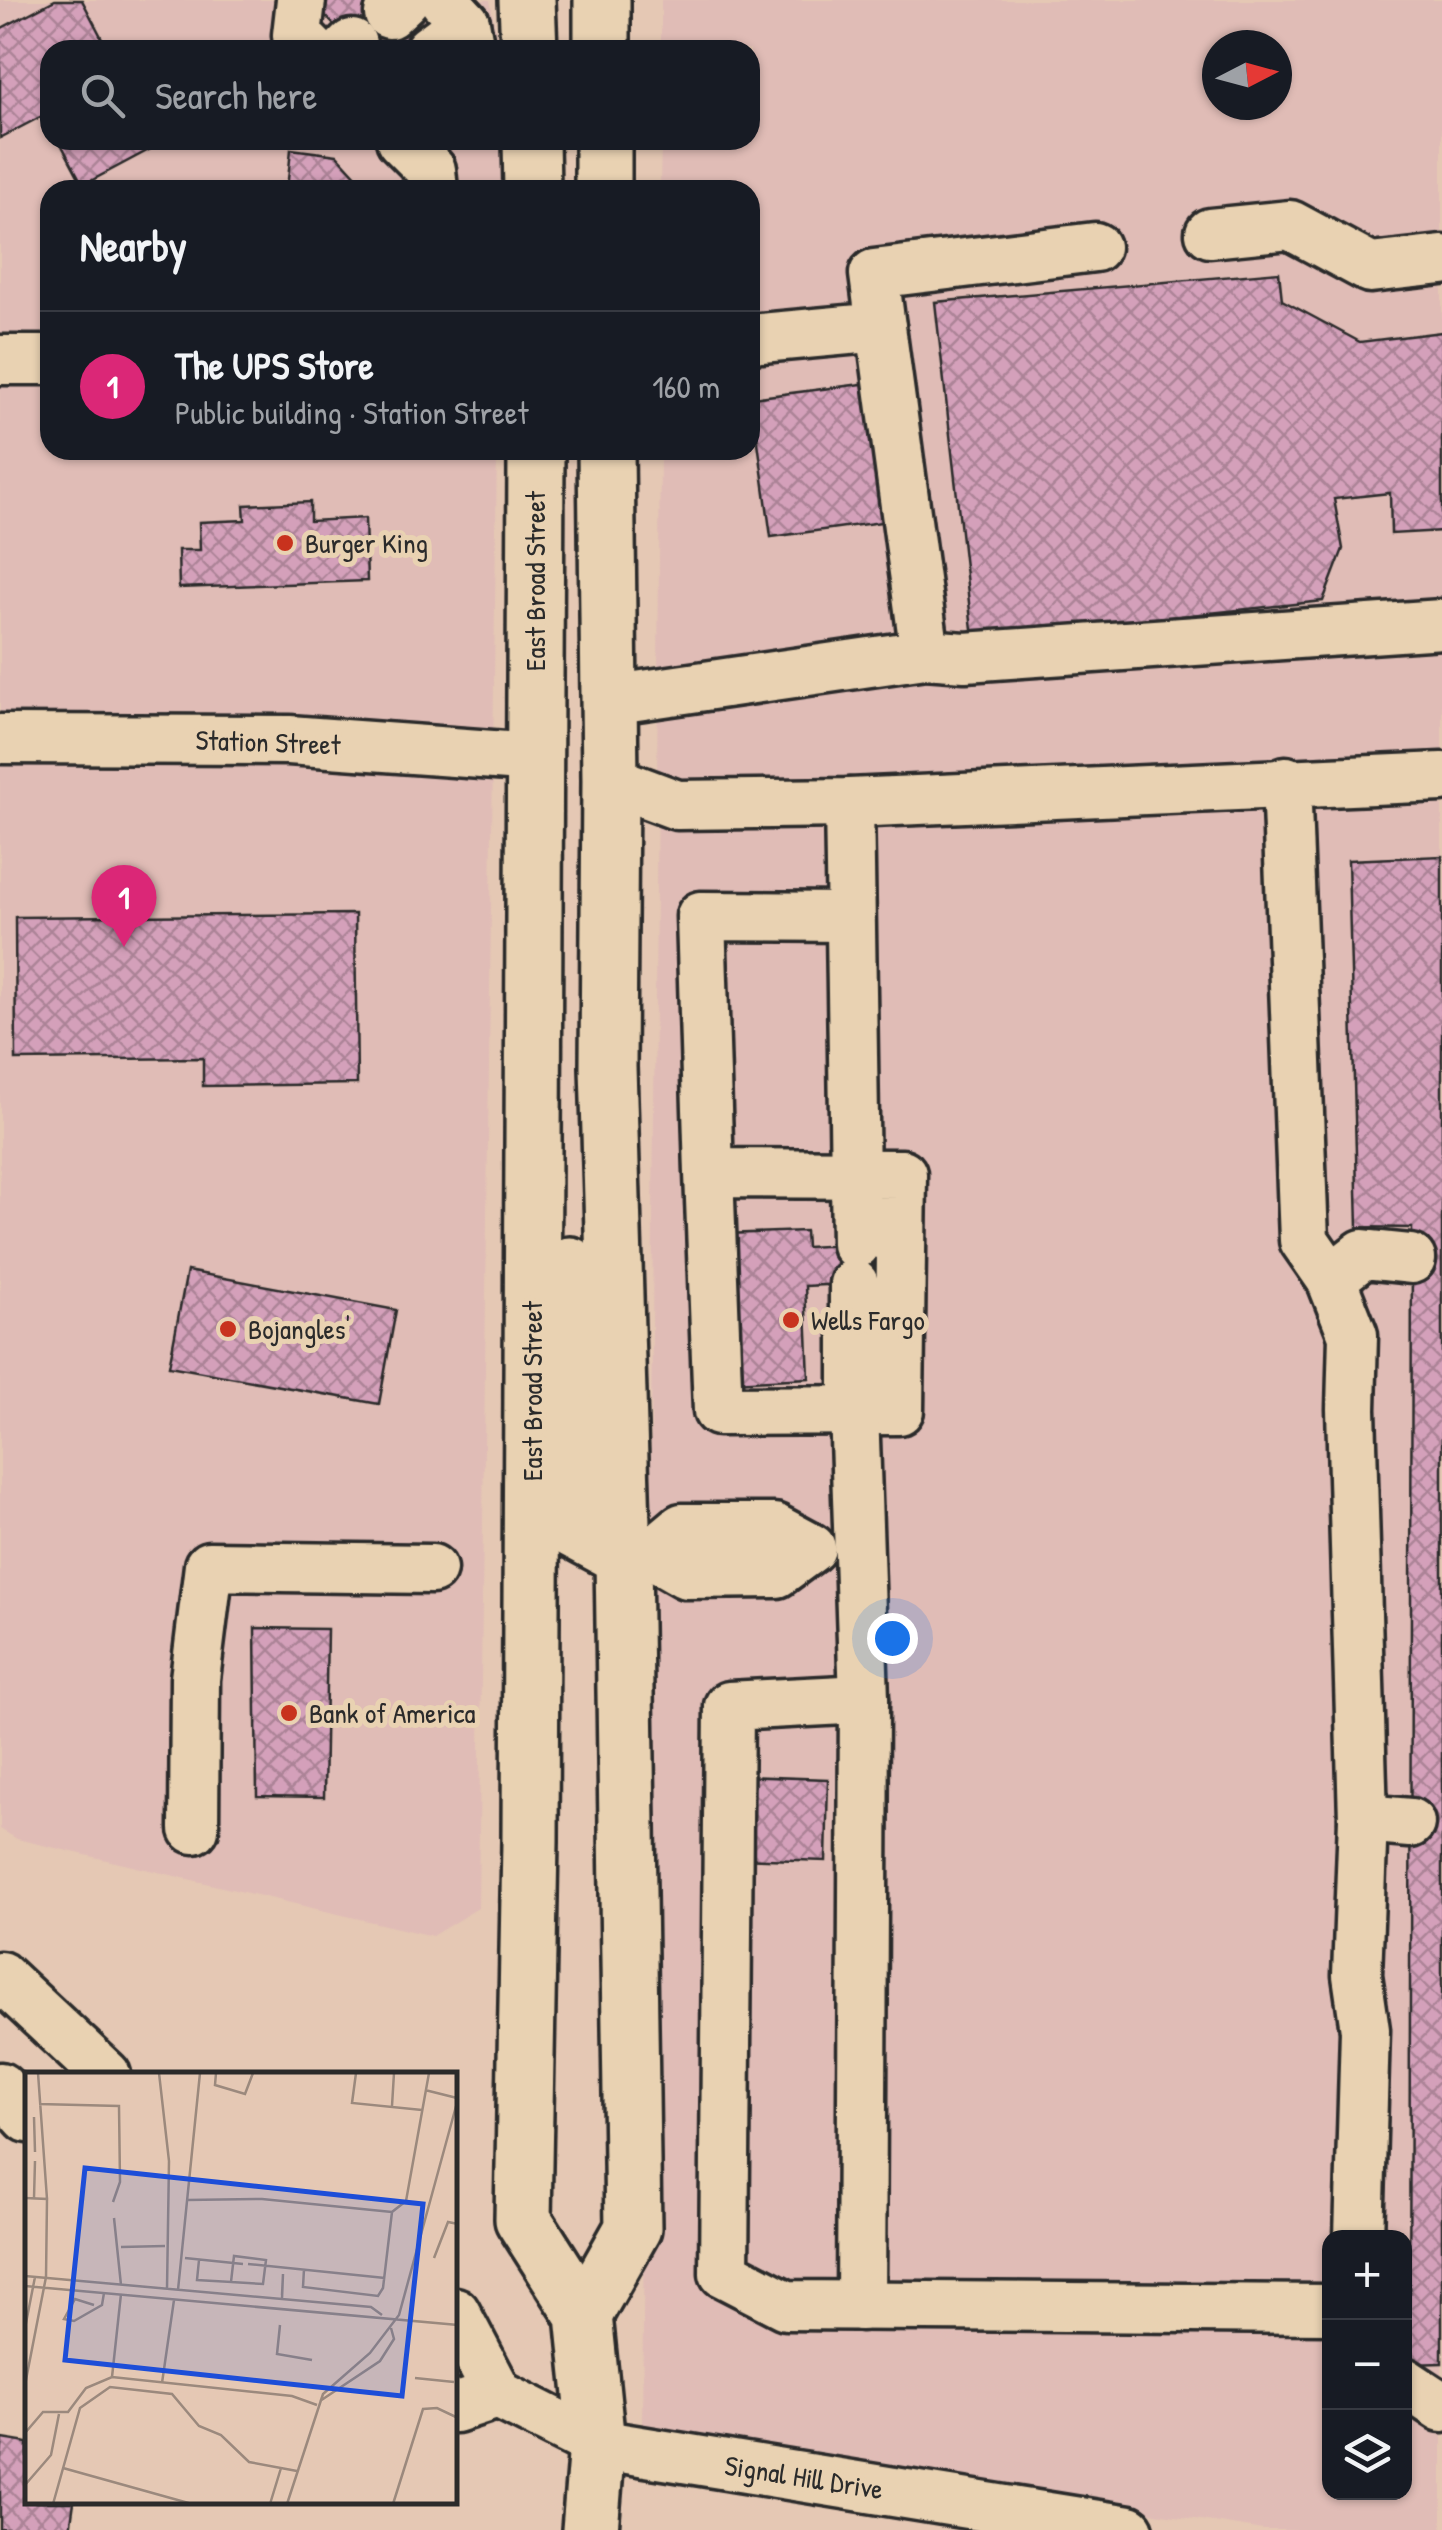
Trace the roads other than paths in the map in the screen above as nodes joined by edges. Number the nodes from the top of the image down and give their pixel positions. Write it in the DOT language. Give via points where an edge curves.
graph roads {
  1 [pos="301,0"];
  2 [pos="528,0"];
  3 [pos="602,0"];
  4 [pos="312,40"];
  5 [pos="528,40"];
  6 [pos="602,40"];
  7 [pos="531,150"];
  8 [pos="603,150"];
  9 [pos="532,180"];
  10 [pos="604,180"];
  11 [pos="1210,233"];
  12 [pos="1094,248"];
  13 [pos="1442,260"];
  14 [pos="881,327"];
  15 [pos="760,339"];
  16 [pos="0,360"];
  17 [pos="40,360"];
  18 [pos="536,460"];
  19 [pos="606,460"];
  20 [pos="1442,624"];
  21 [pos="925,654"];
  22 [pos="608,700"];
  23 [pos="0,738"];
  24 [pos="535,758"];
  25 [pos="1442,777"];
  26 [pos="610,780"];
  27 [pos="1286,781"];
  28 [pos="849,803"];
  29 [pos="850,917"];
  30 [pos="534,1048"];
  31 [pos="708,1173"];
  32 [pos="855,1176"];
  33 [pos="1411,1259"];
  34 [pos="1330,1280"];
  35 [pos="854,1410"];
  36 [pos="861,1548"];
  37 [pos="637,1556"];
  38 [pos="432,1569"];
  39 [pos="864,1699"];
  40 [pos="1363,1819"];
  41 [pos="1410,1823"];
  42 [pos="194,1830"];
  43 [pos="0,1976"];
  44 [pos="103,2072"];
  45 [pos="0,2087"];
  46 [pos="25,2115"];
  47 [pos="1359,2230"];
  48 [pos="861,2306"];
  49 [pos="1322,2308"];
  50 [pos="584,2316"];
  51 [pos="458,2325"];
  52 [pos="1412,2387"];
  53 [pos="476,2401"];
  54 [pos="1442,2407"];
  55 [pos="598,2444"];
  56 [pos="590,2530"];
  57 [pos="1128,2530"];
  1 -- 4 [label="street" via="297,35"];
  2 -- 5 [label="main road"];
  3 -- 6 [label="main road"];
  7 -- 9 [label="main road"];
  8 -- 10 [label="main road"];
  11 -- 13 [label="street" via="1290,225 1370,268"];
  12 -- 14 [label="street" via="874,274"];
  14 -- 15 [label="street"];
  14 -- 21 [label="street"];
  16 -- 17 [label="street"];
  18 -- 24 [label="main road, East Broad Street"];
  19 -- 22 [label="main road"];
  20 -- 21 [label="street" via="965,657"];
  21 -- 22 [label="street"];
  22 -- 26 [label="main road"];
  23 -- 24 [label="street, Station Street" via="289,740"];
  24 -- 26 [label="main road"];
  24 -- 30 [label="main road, East Broad Street"];
  25 -- 27 [label="street"];
  26 -- 28 [label="street" via="677,805"];
  26 -- 37 [label="main road" via="608,1066"];
  27 -- 28 [label="street"];
  27 -- 34 [label="street" via="1304,1240"];
  28 -- 29 [label="street"];
  29 -- 31 [label="street" via="701,916"];
  29 -- 32 [label="street"];
  30 -- 37 [label="main road" via="567,1076 573,1530"];
  30 -- 50 [label="main road, East Broad Street" via="523,2219"];
  31 -- 32 [label="street"];
  31 -- 35 [label="street" via="718,1411"];
  32 -- 35 [label="street"];
  32 -- 35 [label="street" via="902,1174 898,1410"];
  33 -- 34 [label="street" via="1363,1254"];
  34 -- 40 [label="street" via="1353,1334"];
  35 -- 36 [label="street"];
  36 -- 37 [label="street" via="811,1548 776,1573 686,1574"];
  36 -- 39 [label="street"];
  37 -- 50 [label="main road" via="633,2228"];
  38 -- 42 [label="street" via="209,1566 195,1679"];
  39 -- 48 [label="street"];
  39 -- 48 [label="street" via="729,1706 725,2058 724,2273 786,2305"];
  40 -- 41 [label="street"];
  40 -- 47 [label="street"];
  43 -- 44 [label="street"];
  45 -- 46 [label="street"];
  48 -- 49 [label="street"];
  50 -- 55 [label="main road, East Broad Street"];
  51 -- 53 [label="street"];
  52 -- 54 [label="street"];
  53 -- 55 [label="street, Signal Hill Drive"];
  55 -- 56 [label="main road, East Broad Street"];
  55 -- 57 [label="street, Signal Hill Drive"];
}
